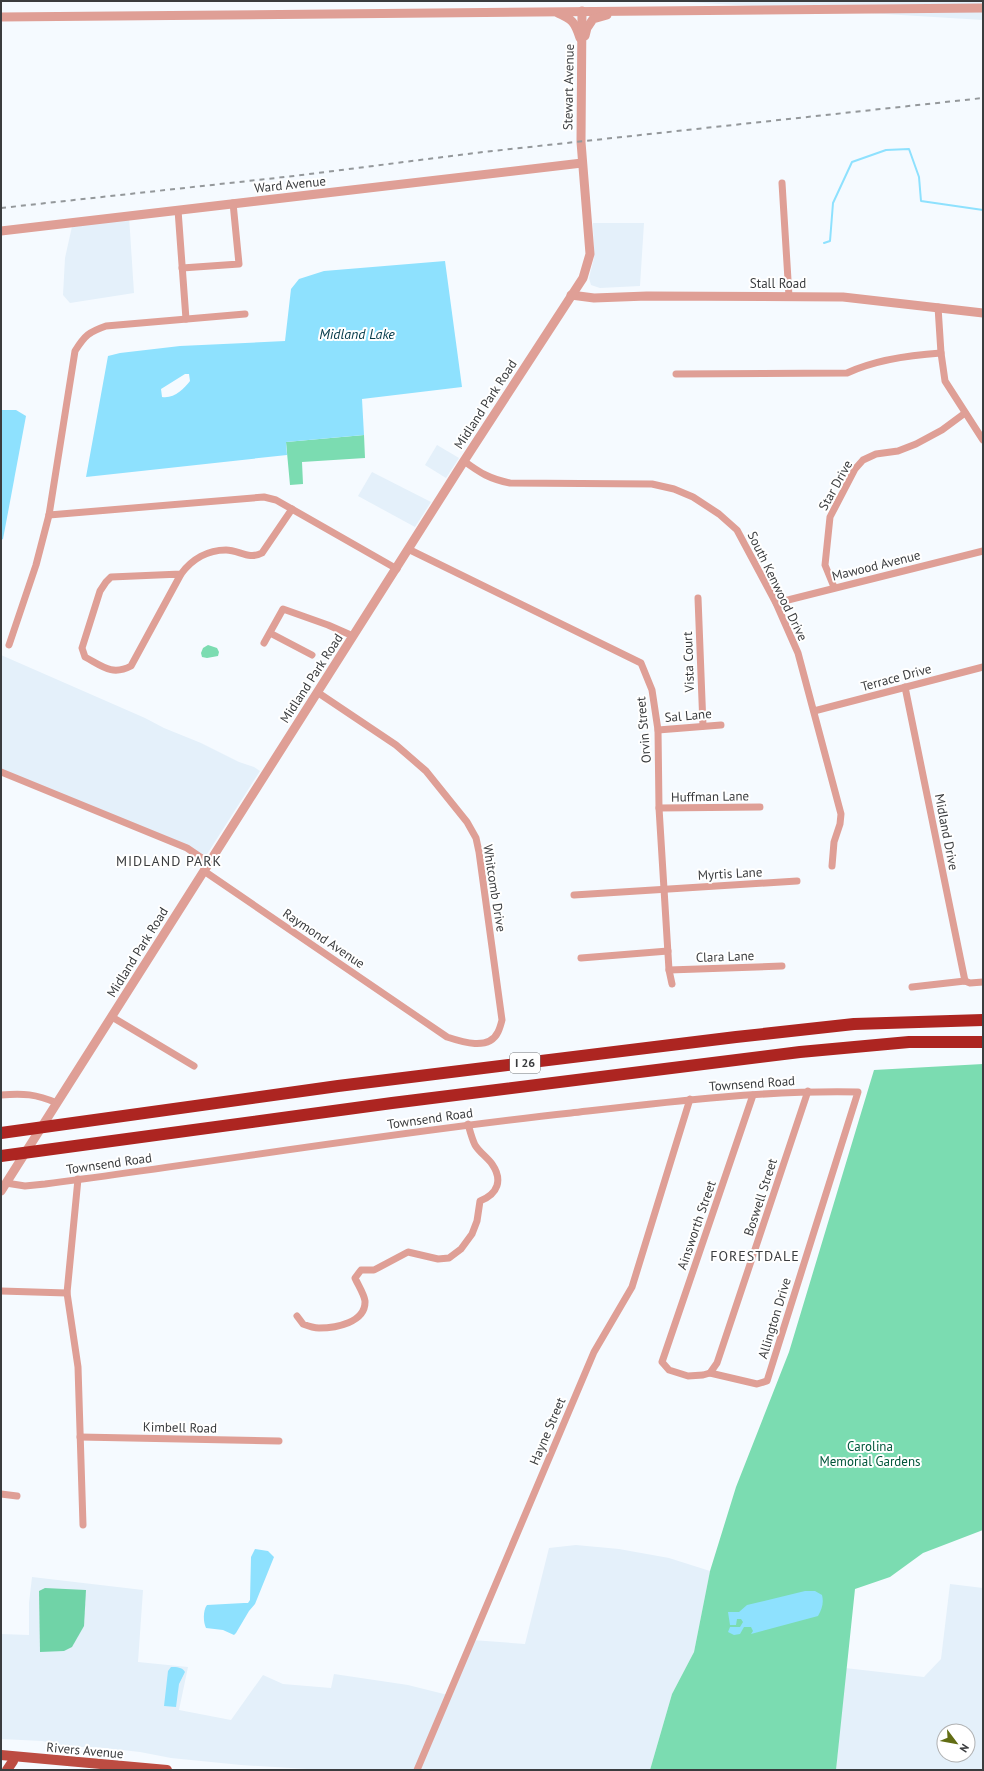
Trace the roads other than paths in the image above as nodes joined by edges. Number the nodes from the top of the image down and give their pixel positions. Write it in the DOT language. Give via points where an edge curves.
graph roads {
  1 [pos="983,8"];
  2 [pos="626,11"];
  3 [pos="555,12"];
  4 [pos="582,12"];
  5 [pos="1,17"];
  6 [pos="582,47"];
  7 [pos="582,164"];
  8 [pos="782,183"];
  9 [pos="234,203"];
  10 [pos="178,210"];
  11 [pos="1,231"];
  12 [pos="182,268"];
  13 [pos="571,295"];
  14 [pos="789,296"];
  15 [pos="938,307"];
  16 [pos="983,313"];
  17 [pos="245,314"];
  18 [pos="186,320"];
  19 [pos="941,353"];
  20 [pos="676,374"];
  21 [pos="965,413"];
  22 [pos="983,440"];
  23 [pos="464,461"];
  24 [pos="292,509"];
  25 [pos="49,515"];
  26 [pos="408,550"];
  27 [pos="983,551"];
  28 [pos="397,568"];
  29 [pos="181,574"];
  30 [pos="834,587"];
  31 [pos="698,598"];
  32 [pos="776,603"];
  33 [pos="270,633"];
  34 [pos="353,636"];
  35 [pos="264,643"];
  36 [pos="9,645"];
  37 [pos="312,655"];
  38 [pos="983,667"];
  39 [pos="905,687"];
  40 [pos="317,692"];
  41 [pos="814,711"];
  42 [pos="721,725"];
  43 [pos="703,726"];
  44 [pos="658,730"];
  45 [pos="1,772"];
  46 [pos="760,807"];
  47 [pos="660,808"];
  48 [pos="832,866"];
  49 [pos="207,867"];
  50 [pos="797,881"];
  51 [pos="664,889"];
  52 [pos="574,895"];
  53 [pos="668,951"];
  54 [pos="581,958"];
  55 [pos="782,966"];
  56 [pos="669,970"];
  57 [pos="965,981"];
  58 [pos="983,982"];
  59 [pos="672,984"];
  60 [pos="912,987"];
  61 [pos="112,1017"];
  62 [pos="983,1020"];
  63 [pos="429,1025"];
  64 [pos="983,1042"];
  65 [pos="194,1066"];
  66 [pos="808,1091"];
  67 [pos="858,1092"];
  68 [pos="1,1095"];
  69 [pos="753,1095"];
  70 [pos="690,1099"];
  71 [pos="57,1103"];
  72 [pos="468,1124"];
  73 [pos="6,1132"];
  74 [pos="1,1156"];
  75 [pos="78,1179"];
  76 [pos="6,1183"];
  77 [pos="1,1191"];
  78 [pos="1,1291"];
  79 [pos="67,1293"];
  80 [pos="297,1316"];
  81 [pos="710,1373"];
  82 [pos="80,1437"];
  83 [pos="279,1441"];
  84 [pos="1,1494"];
  85 [pos="18,1496"];
  86 [pos="83,1525"];
  87 [pos="1,1755"];
  88 [pos="1,1761"];
  89 [pos="83,1762"];
  90 [pos="10,1766"];
  91 [pos="168,1770"];
  92 [pos="417,1770"];
  1 -- 2 [label="street"];
  2 -- 4 [label="street"];
  2 -- 6 [label="street" via="593,19 587,28"];
  3 -- 4 [label="street"];
  3 -- 5 [label="street"];
  3 -- 6 [label="street" via="570,18 574,23"];
  4 -- 6 [label="street, Stewart Avenue"];
  6 -- 7 [label="street, Stewart Avenue"];
  7 -- 9 [label="street, Ward Avenue"];
  7 -- 13 [label="street, Midland Park Road" via="590,254 583,278"];
  8 -- 14 [label="street"];
  9 -- 10 [label="street, Ward Avenue"];
  9 -- 12 [label="street" via="239,264"];
  10 -- 11 [label="street, Ward Avenue"];
  10 -- 12 [label="street"];
  12 -- 18 [label="street"];
  13 -- 14 [label="street, Stall Road" via="594,298"];
  13 -- 23 [label="street, Midland Park Road"];
  14 -- 15 [label="street, Stall Road" via="843,297"];
  15 -- 16 [label="street, Stall Road"];
  15 -- 19 [label="street"];
  17 -- 18 [label="street"];
  18 -- 25 [label="street" via="106,326 83,338 75,351"];
  19 -- 20 [label="street" via="865,365 847,373"];
  19 -- 21 [label="street" via="945,381"];
  21 -- 22 [label="street"];
  21 -- 30 [label="street, Star Drive" via="942,430 916,444 898,451 876,454 863,460 855,469 830,518 825,565"];
  23 -- 26 [label="street, Midland Park Road"];
  23 -- 32 [label="street, South Kenwood Drive" via="483,475 510,483 652,484 693,497 737,530"];
  24 -- 25 [label="street" via="264,497"];
  24 -- 28 [label="street"];
  24 -- 29 [label="street" via="262,553 255,557 227,550 207,553 188,564"];
  25 -- 36 [label="street" via="36,565"];
  26 -- 28 [label="street, Midland Park Road"];
  26 -- 44 [label="street, Orvin Street" via="641,663 652,690"];
  27 -- 30 [label="street, Mawood Avenue"];
  28 -- 34 [label="street, Midland Park Road"];
  29 -- 29 [label="street" via="130,666 121,671 111,670 86,657 82,648 100,592 111,577"];
  30 -- 32 [label="street, Mawood Avenue"];
  31 -- 43 [label="street, Vista Court"];
  32 -- 41 [label="street, South Kenwood Drive" via="798,653"];
  33 -- 34 [label="street" via="283,609"];
  33 -- 35 [label="street"];
  33 -- 37 [label="street"];
  34 -- 40 [label="street, Midland Park Road"];
  38 -- 39 [label="street, Terrace Drive"];
  39 -- 41 [label="street, Terrace Drive"];
  39 -- 57 [label="street, Midland Drive"];
  40 -- 49 [label="street, Midland Park Road"];
  40 -- 63 [label="street, Whitcomb Drive" via="396,744 426,772 467,822 476,838 502,1020 498,1033 490,1041 479,1044 467,1044 447,1037"];
  41 -- 48 [label="street, South Kenwood Drive" via="841,814 834,842"];
  42 -- 43 [label="street, Sal Lane"];
  43 -- 44 [label="street, Sal Lane"];
  44 -- 47 [label="street, Orvin Street"];
  45 -- 49 [label="street, Raymond Avenue" via="187,848"];
  46 -- 47 [label="street, Huffman Lane"];
  47 -- 51 [label="street, Orvin Street"];
  49 -- 61 [label="street, Midland Park Road"];
  49 -- 63 [label="street, Raymond Avenue"];
  50 -- 51 [label="street, Myrtis Lane"];
  51 -- 52 [label="street, Myrtis Lane"];
  51 -- 53 [label="street, Orvin Street"];
  53 -- 54 [label="street"];
  53 -- 56 [label="street, Orvin Street"];
  55 -- 56 [label="street, Clara Lane"];
  56 -- 59 [label="street, Orvin Street"];
  57 -- 58 [label="street"];
  57 -- 60 [label="street"];
  61 -- 65 [label="street"];
  61 -- 71 [label="street, Midland Park Road"];
  62 -- 73 [label="highway, I 26" via="854,1024 736,1037 338,1086"];
  64 -- 74 [label="highway, I 26" via="909,1042 800,1052 384,1104"];
  66 -- 67 [label="street, Townsend Road"];
  66 -- 69 [label="street, Townsend Road"];
  66 -- 81 [label="street, Boswell Street" via="717,1363"];
  67 -- 81 [label="street, Allington Drive" via="767,1380 757,1384"];
  68 -- 71 [label="street" via="24,1093"];
  69 -- 70 [label="street, Townsend Road"];
  69 -- 81 [label="street, Ainsworth Street" via="662,1362 669,1370 688,1376"];
  70 -- 72 [label="street, Townsend Road"];
  70 -- 92 [label="street, Hayne Street" via="632,1287 594,1352"];
  71 -- 76 [label="street, Midland Park Road"];
  72 -- 75 [label="street, Townsend Road"];
  72 -- 80 [label="street" via="475,1146 492,1164 497,1177 496,1192 480,1201 472,1234 461,1249 449,1258 438,1259 408,1252 374,1270 360,1270 356,1278 365,1301 362,1313 356,1319 342,1325 318,1328 303,1324"];
  75 -- 76 [label="street, Townsend Road" via="25,1186"];
  75 -- 79 [label="street"];
  76 -- 77 [label="street, Midland Park Road"];
  78 -- 79 [label="street"];
  79 -- 82 [label="street" via="78,1368"];
  82 -- 83 [label="street, Kimbell Road"];
  82 -- 86 [label="street"];
  84 -- 85 [label="street"];
  87 -- 89 [label="main road, Rivers Avenue"];
  88 -- 90 [label="main road"];
  89 -- 90 [label="main road" via="77,1765"];
  89 -- 91 [label="main road, Rivers Avenue"];
}
